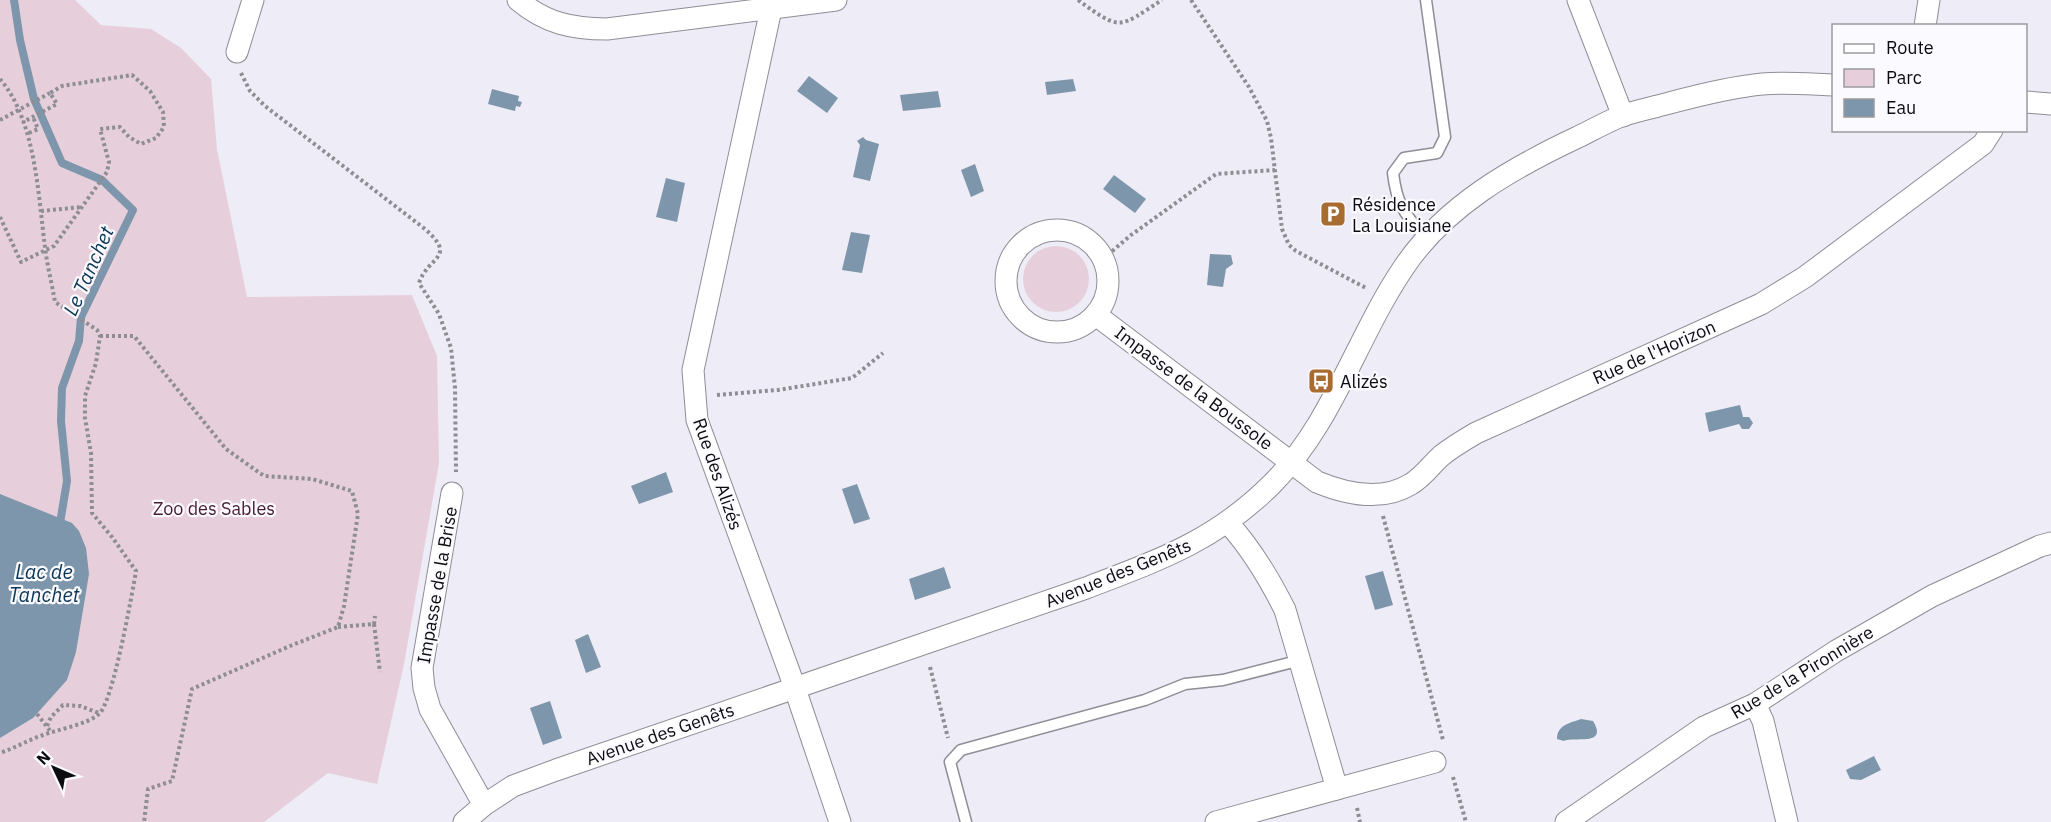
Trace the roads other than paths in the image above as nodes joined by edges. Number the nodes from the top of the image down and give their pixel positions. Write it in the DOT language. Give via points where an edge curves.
graph roads {
  1 [pos="254,0"];
  2 [pos="518,0"];
  3 [pos="836,0"];
  4 [pos="1426,0"];
  5 [pos="1578,0"];
  6 [pos="1929,0"];
  7 [pos="771,9"];
  8 [pos="1925,24"];
  9 [pos="237,52"];
  10 [pos="1832,85"];
  11 [pos="2027,102"];
  12 [pos="2051,104"];
  13 [pos="1623,116"];
  14 [pos="1991,132"];
  15 [pos="1426,240"];
  16 [pos="1096,315"];
  17 [pos="1293,461"];
  18 [pos="452,493"];
  19 [pos="1228,523"];
  20 [pos="2051,543"];
  21 [pos="1300,660"];
  22 [pos="794,688"];
  23 [pos="1755,704"];
  24 [pos="1444,759"];
  25 [pos="1337,789"];
  26 [pos="484,805"];
  27 [pos="464,822"];
  28 [pos="840,822"];
  29 [pos="966,822"];
  30 [pos="1216,822"];
  31 [pos="1566,822"];
  32 [pos="1786,822"];
  1 -- 9 [label="street"];
  2 -- 7 [label="street" via="552,22 579,29"];
  3 -- 7 [label="street"];
  4 -- 15 [label="lane" via="1445,137 1437,153 1404,158 1393,173 1402,211"];
  5 -- 13 [label="street"];
  6 -- 8 [label="street"];
  7 -- 22 [label="street, Rue des Alizés" via="693,370 697,420"];
  10 -- 13 [label="street, Avenue des Genêts" via="1750,85"];
  11 -- 12 [label="street"];
  13 -- 15 [label="street, Avenue des Genêts" via="1508,172 1460,205"];
  14 -- 17 [label="street, Rue de l'Horizon" via="1983,144 1805,277 1750,308 1476,433 1442,455 1412,484 1381,494 1339,490 1317,482"];
  15 -- 17 [label="street, Avenue des Genêts" via="1385,298 1324,415"];
  16 -- 16 [label="street, Impasse de la Boussole" via="1107,292 1108,277 1103,259 1092,243 1061,230 1043,231 1020,245 1006,270 1006,289 1013,308 1028,325 1046,332 1065,333"];
  16 -- 17 [label="street, Impasse de la Boussole"];
  17 -- 19 [label="street, Avenue des Genêts"];
  18 -- 26 [label="street, Impasse de la Brise" via="422,668 424,688 430,709"];
  19 -- 21 [label="street" via="1274,589 1285,610"];
  19 -- 22 [label="street, Avenue des Genêts" via="1162,559 1086,588"];
  20 -- 23 [label="street, Rue de la Pironnière" via="1932,596 1836,651"];
  21 -- 25 [label="street"];
  21 -- 29 [label="lane" via="1223,680 1185,684 1145,700 961,750 950,762"];
  22 -- 26 [label="street, Avenue des Genêts" via="513,786"];
  22 -- 28 [label="street, Rue des Alizés"];
  23 -- 31 [label="street, Rue de la Pironnière" via="1704,727"];
  23 -- 32 [label="street"];
  24 -- 25 [label="street"];
  25 -- 30 [label="street"];
  26 -- 27 [label="street, Avenue des Genêts"];
}
